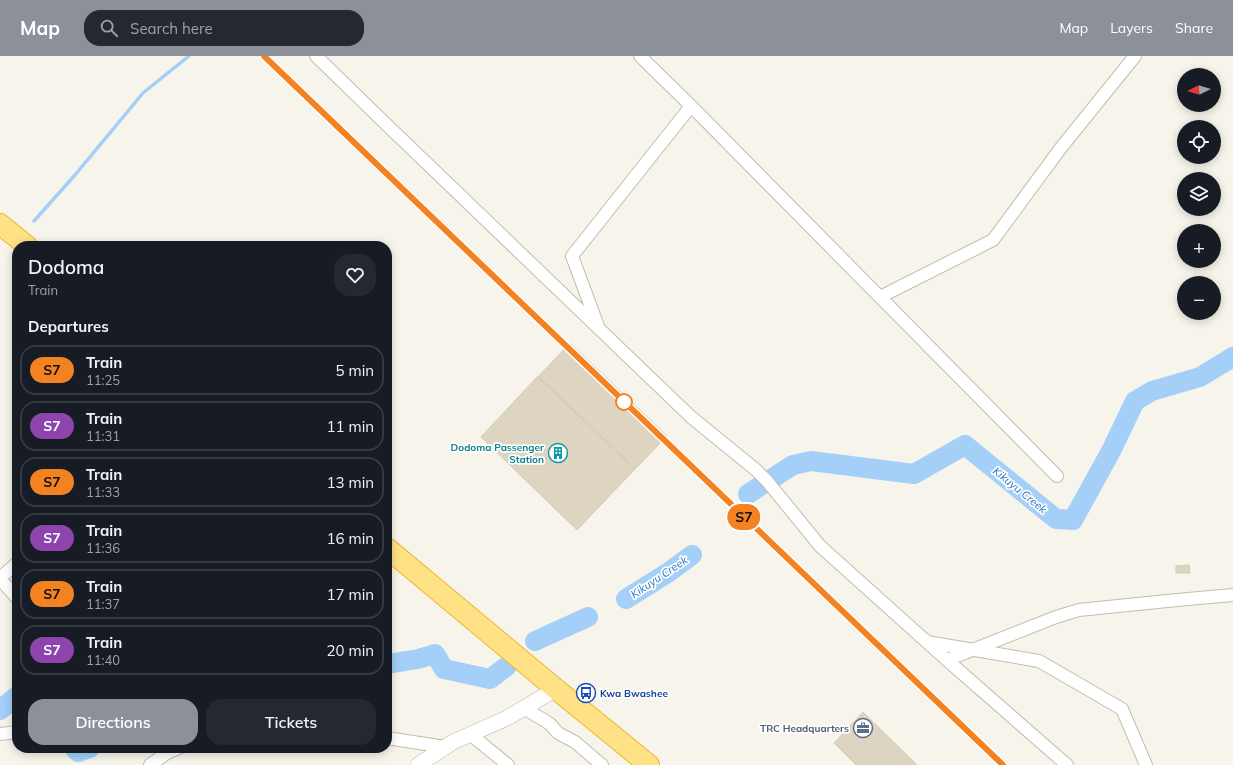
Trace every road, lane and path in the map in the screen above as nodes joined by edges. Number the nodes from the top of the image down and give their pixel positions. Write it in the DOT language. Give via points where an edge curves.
graph roads {
  1 [pos="316,56"];
  2 [pos="640,56"];
  3 [pos="1135,56"];
  4 [pos="691,106"];
  5 [pos="0,224"];
  6 [pos="21,241"];
  7 [pos="880,297"];
  8 [pos="599,329"];
  9 [pos="1057,476"];
  10 [pos="392,552"];
  11 [pos="12,567"];
  12 [pos="0,578"];
  13 [pos="12,592"];
  14 [pos="1233,595"];
  15 [pos="927,642"];
  16 [pos="974,650"];
  17 [pos="947,660"];
  18 [pos="556,690"];
  19 [pos="523,708"];
  20 [pos="12,733"];
  21 [pos="0,734"];
  22 [pos="470,734"];
  23 [pos="392,739"];
  24 [pos="445,747"];
  25 [pos="167,753"];
  26 [pos="150,765"];
  27 [pos="418,765"];
  28 [pos="508,765"];
  29 [pos="602,765"];
  30 [pos="649,765"];
  31 [pos="1067,765"];
  32 [pos="1146,765"];
  1 -- 8 [label="street"];
  2 -- 4 [label="street"];
  3 -- 7 [label="street" via="1060,149 993,240"];
  4 -- 7 [label="street"];
  4 -- 8 [label="street" via="572,256"];
  5 -- 6 [label="highway"];
  7 -- 9 [label="street"];
  8 -- 15 [label="street" via="691,417 756,470 820,546"];
  10 -- 18 [label="highway"];
  11 -- 12 [label="street"];
  12 -- 13 [label="street"];
  14 -- 16 [label="street" via="1079,610"];
  15 -- 16 [label="street"];
  15 -- 17 [label="street"];
  16 -- 17 [label="street"];
  16 -- 32 [label="street" via="1039,661 1122,709"];
  17 -- 31 [label="street"];
  18 -- 19 [label="street"];
  18 -- 30 [label="highway"];
  19 -- 22 [label="street"];
  19 -- 29 [label="street" via="575,742"];
  20 -- 21 [label="street"];
  22 -- 24 [label="street"];
  22 -- 28 [label="street"];
  23 -- 24 [label="street"];
  24 -- 27 [label="street"];
  25 -- 26 [label="street"];
}
